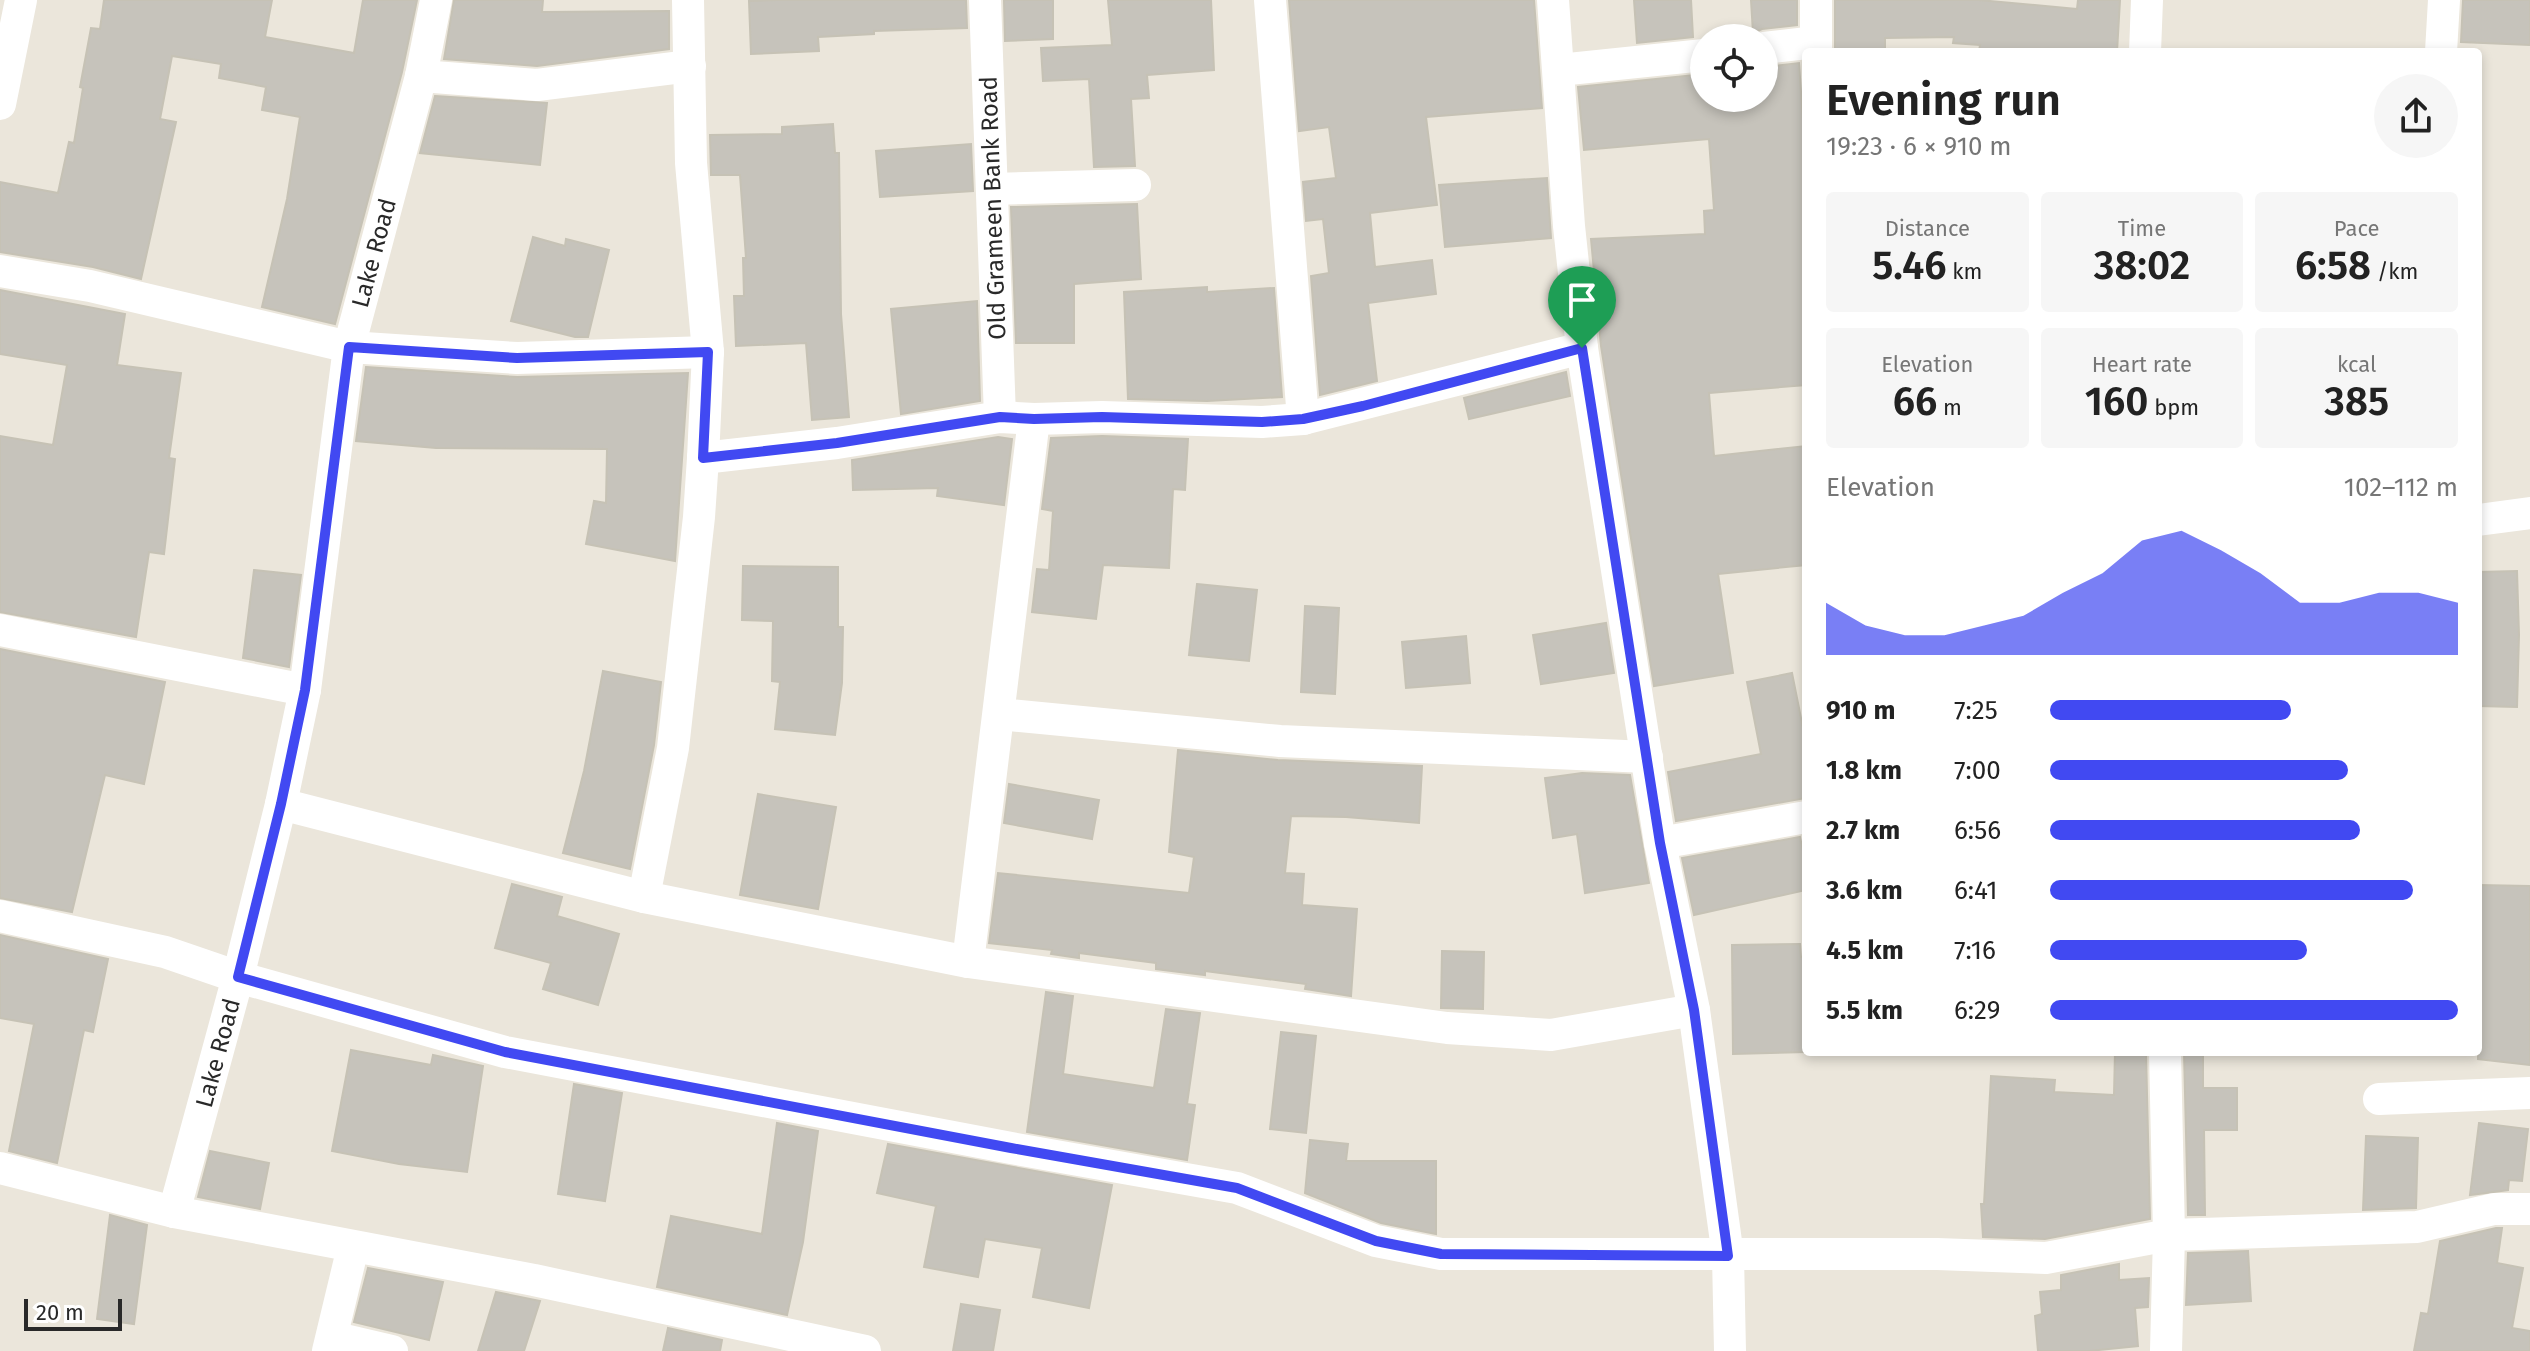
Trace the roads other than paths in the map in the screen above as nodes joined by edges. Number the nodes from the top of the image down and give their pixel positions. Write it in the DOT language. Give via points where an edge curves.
graph roads {
  1 [pos="21,0"];
  2 [pos="436,0"];
  3 [pos="688,0"];
  4 [pos="985,0"];
  5 [pos="1270,0"];
  6 [pos="1553,0"];
  7 [pos="1816,0"];
  8 [pos="2147,0"];
  9 [pos="2444,0"];
  10 [pos="1816,47"];
  11 [pos="1778,48"];
  12 [pos="2145,48"];
  13 [pos="2441,48"];
  14 [pos="1690,56"];
  15 [pos="690,66"];
  16 [pos="1559,70"];
  17 [pos="421,76"];
  18 [pos="0,104"];
  19 [pos="1135,185"];
  20 [pos="992,189"];
  21 [pos="0,271"];
  22 [pos="349,347"];
  23 [pos="1582,348"];
  24 [pos="708,352"];
  25 [pos="1000,417"];
  26 [pos="1034,419"];
  27 [pos="1303,419"];
  28 [pos="703,458"];
  29 [pos="2530,513"];
  30 [pos="2482,519"];
  31 [pos="0,630"];
  32 [pos="305,690"];
  33 [pos="999,714"];
  34 [pos="1647,757"];
  35 [pos="281,804"];
  36 [pos="1802,818"];
  37 [pos="1660,843"];
  38 [pos="644,897"];
  39 [pos="0,916"];
  40 [pos="968,962"];
  41 [pos="238,977"];
  42 [pos="1694,1010"];
  43 [pos="2165,1056"];
  44 [pos="2530,1093"];
  45 [pos="2379,1099"];
  46 [pos="0,1168"];
  47 [pos="2530,1209"];
  48 [pos="174,1212"];
  49 [pos="2169,1235"];
  50 [pos="353,1247"];
  51 [pos="1728,1256"];
  52 [pos="330,1344"];
  53 [pos="392,1351"];
  54 [pos="865,1351"];
  55 [pos="1730,1351"];
  56 [pos="2166,1351"];
  1 -- 18 [label="street"];
  2 -- 17 [label="street, Lake Road"];
  3 -- 15 [label="street"];
  4 -- 20 [label="street, Old Grameen Bank Road"];
  5 -- 27 [label="street"];
  6 -- 16 [label="street"];
  7 -- 10 [label="street"];
  8 -- 12 [label="street"];
  9 -- 13 [label="street"];
  10 -- 11 [label="street"];
  14 -- 16 [label="street"];
  15 -- 17 [label="street" via="537,85"];
  15 -- 24 [label="street" via="691,163"];
  16 -- 23 [label="street"];
  17 -- 22 [label="street, Lake Road"];
  19 -- 20 [label="street"];
  20 -- 25 [label="street, Old Grameen Bank Road"];
  21 -- 22 [label="street" via="90,286"];
  22 -- 24 [label="street" via="517,358"];
  22 -- 32 [label="street, Lake Road"];
  23 -- 27 [label="street"];
  23 -- 34 [label="street"];
  24 -- 28 [label="street"];
  25 -- 26 [label="street"];
  25 -- 28 [label="street"];
  26 -- 27 [label="street"];
  26 -- 33 [label="street"];
  28 -- 38 [label="street" via="673,748"];
  29 -- 30 [label="street"];
  31 -- 32 [label="street"];
  32 -- 35 [label="street, Lake Road"];
  33 -- 34 [label="street" via="1280,741"];
  33 -- 40 [label="street"];
  34 -- 37 [label="street"];
  35 -- 38 [label="street"];
  35 -- 41 [label="street, Lake Road"];
  36 -- 37 [label="street"];
  37 -- 42 [label="street"];
  38 -- 40 [label="street"];
  39 -- 41 [label="street" via="165,952"];
  40 -- 42 [label="street" via="1447,1028 1551,1035"];
  41 -- 48 [label="street, Lake Road"];
  41 -- 51 [label="street" via="505,1052 1237,1188 1409,1249 1441,1254"];
  42 -- 51 [label="street"];
  43 -- 49 [label="street"];
  44 -- 45 [label="street"];
  46 -- 48 [label="street"];
  47 -- 49 [label="street" via="2494,1209 2417,1227"];
  48 -- 50 [label="street"];
  49 -- 51 [label="street" via="2046,1258"];
  49 -- 56 [label="street"];
  50 -- 52 [label="street"];
  50 -- 54 [label="street"];
  51 -- 55 [label="street"];
  52 -- 53 [label="street"];
}
